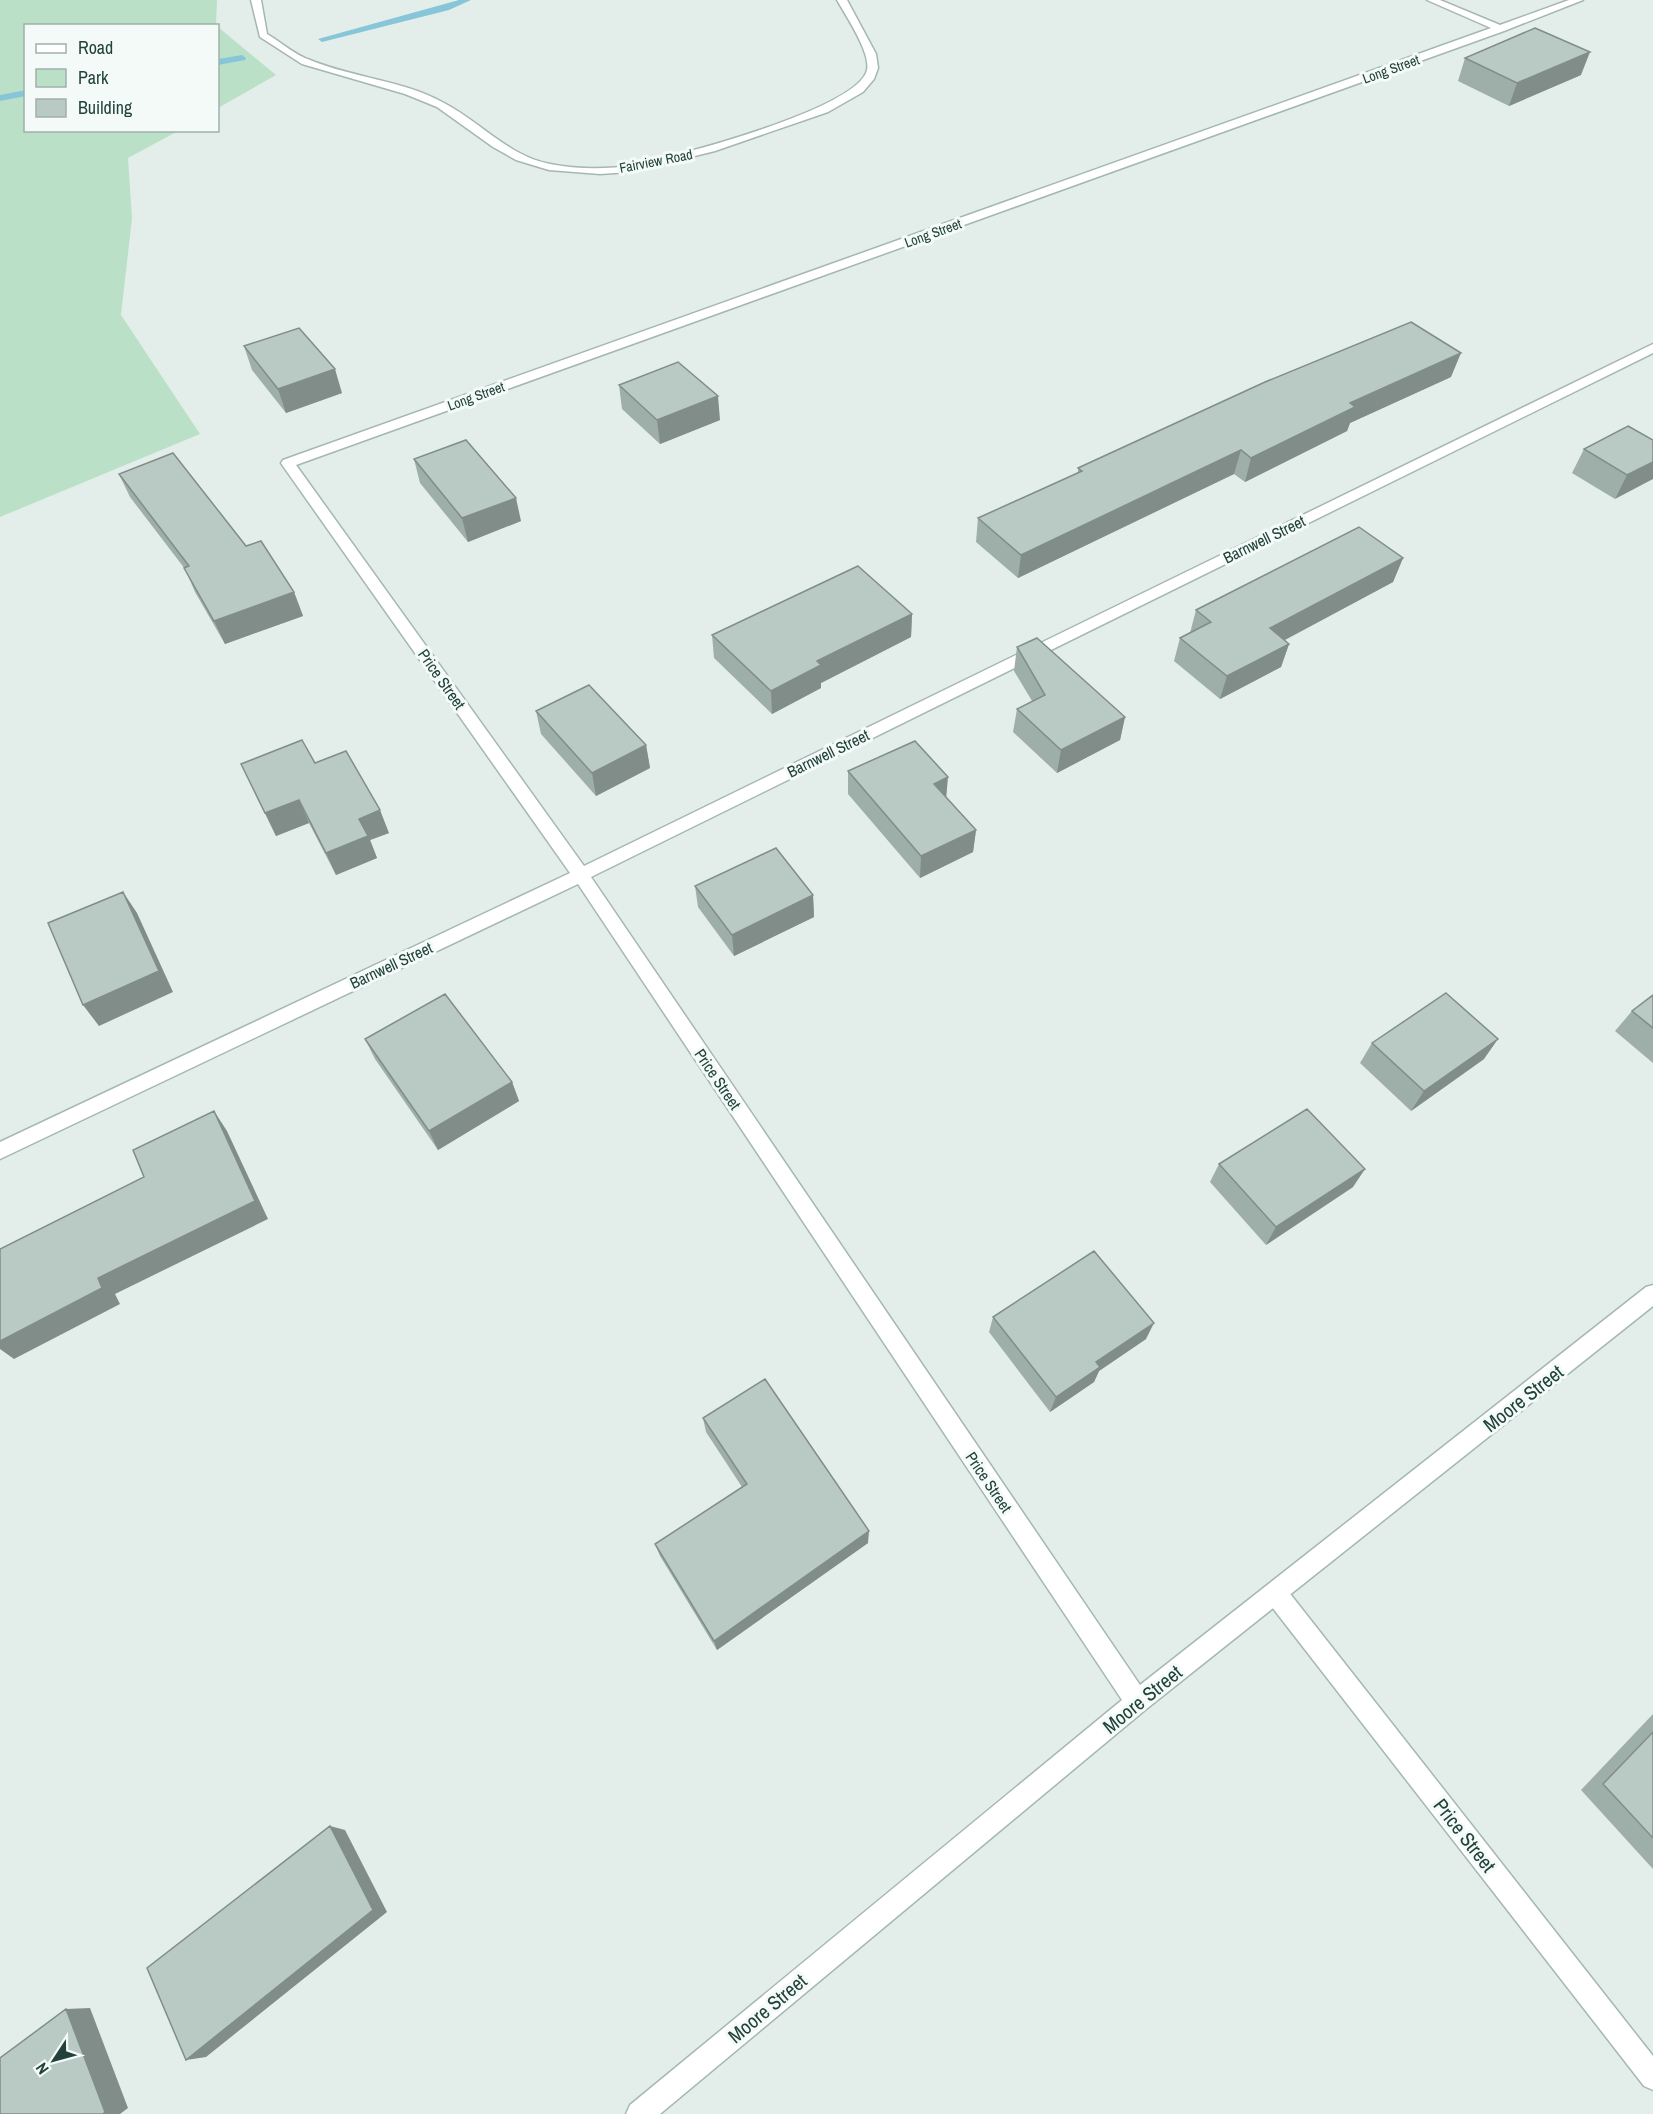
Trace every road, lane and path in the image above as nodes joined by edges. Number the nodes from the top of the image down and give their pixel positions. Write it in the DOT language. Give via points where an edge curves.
graph roads {
  1 [pos="256,0"];
  2 [pos="842,0"];
  3 [pos="1432,0"];
  4 [pos="1578,0"];
  5 [pos="1501,29"];
  6 [pos="1653,348"];
  7 [pos="288,464"];
  8 [pos="581,875"];
  9 [pos="0,1151"];
  10 [pos="1653,1294"];
  11 [pos="1276,1594"];
  12 [pos="1137,1702"];
  13 [pos="1653,2077"];
  14 [pos="639,2114"];
  1 -- 2 [label="street, Fairview Road" via="263,35 305,62 441,105 520,158 549,167 600,171 630,169 711,149 824,110 851,96 869,79 873,68 871,54"];
  3 -- 5 [label="street"];
  4 -- 5 [label="street, Long Street"];
  5 -- 7 [label="street, Long Street"];
  6 -- 8 [label="street, Barnwell Street"];
  7 -- 8 [label="street, Price Street"];
  8 -- 9 [label="street, Barnwell Street"];
  8 -- 12 [label="street, Price Street"];
  10 -- 11 [label="street, Moore Street"];
  11 -- 12 [label="street, Moore Street"];
  11 -- 13 [label="street, Price Street"];
  12 -- 14 [label="street, Moore Street"];
}
